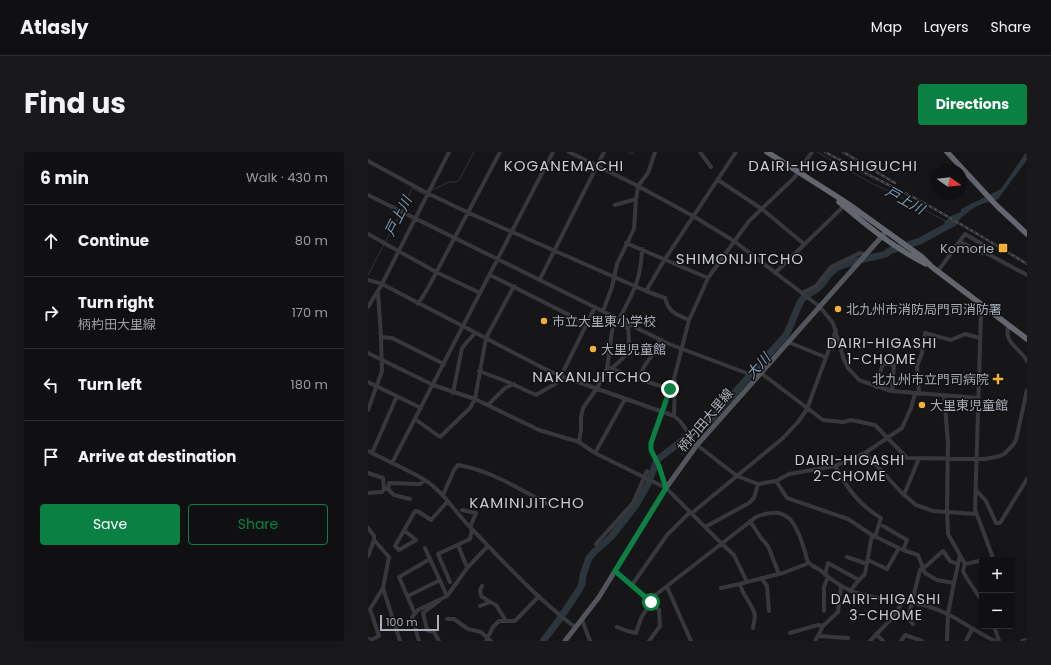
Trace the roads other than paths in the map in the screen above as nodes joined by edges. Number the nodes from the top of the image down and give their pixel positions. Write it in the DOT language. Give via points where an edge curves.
graph roads {
  1 [pos="449,152"];
  2 [pos="500,152"];
  3 [pos="553,152"];
  4 [pos="568,152"];
  5 [pos="604,152"];
  6 [pos="655,152"];
  7 [pos="700,152"];
  8 [pos="736,152"];
  9 [pos="767,152"];
  10 [pos="812,152"];
  11 [pos="947,152"];
  12 [pos="368,161"];
  13 [pos="597,167"];
  14 [pos="711,167"];
  15 [pos="799,172"];
  16 [pos="718,180"];
  17 [pos="638,186"];
  18 [pos="427,193"];
  19 [pos="368,195"];
  20 [pos="636,199"];
  21 [pos="615,205"];
  22 [pos="846,205"];
  23 [pos="762,209"];
  24 [pos="469,213"];
  25 [pos="693,216"];
  26 [pos="416,218"];
  27 [pos="511,232"];
  28 [pos="368,234"];
  29 [pos="884,234"];
  30 [pos="1027,234"];
  31 [pos="456,237"];
  32 [pos="734,241"];
  33 [pos="960,242"];
  34 [pos="626,243"];
  35 [pos="804,244"];
  36 [pos="642,249"];
  37 [pos="398,251"];
  38 [pos="554,251"];
  39 [pos="986,253"];
  40 [pos="866,255"];
  41 [pos="497,258"];
  42 [pos="665,259"];
  43 [pos="932,267"];
  44 [pos="938,271"];
  45 [pos="436,272"];
  46 [pos="775,273"];
  47 [pos="490,275"];
  48 [pos="1027,275"];
  49 [pos="615,277"];
  50 [pos="708,278"];
  51 [pos="540,279"];
  52 [pos="368,280"];
  53 [pos="382,284"];
  54 [pos="514,286"];
  55 [pos="636,286"];
  56 [pos="378,291"];
  57 [pos="646,291"];
  58 [pos="480,293"];
  59 [pos="803,294"];
  60 [pos="418,304"];
  61 [pos="984,306"];
  62 [pos="368,307"];
  63 [pos="595,307"];
  64 [pos="820,307"];
  65 [pos="603,311"];
  66 [pos="614,319"];
  67 [pos="619,319"];
  68 [pos="689,320"];
  69 [pos="587,324"];
  70 [pos="1009,325"];
  71 [pos="463,326"];
  72 [pos="836,330"];
  73 [pos="475,333"];
  74 [pos="381,337"];
  75 [pos="486,338"];
  76 [pos="980,338"];
  77 [pos="660,339"];
  78 [pos="1027,339"];
  79 [pos="788,342"];
  80 [pos="681,349"];
  81 [pos="368,353"];
  82 [pos="825,357"];
  83 [pos="382,359"];
  84 [pos="1027,361"];
  85 [pos="444,364"];
  86 [pos="612,368"];
  87 [pos="479,371"];
  88 [pos="605,372"];
  89 [pos="675,375"];
  90 [pos="759,375"];
  91 [pos="561,376"];
  92 [pos="638,379"];
  93 [pos="368,382"];
  94 [pos="514,384"];
  95 [pos="433,385"];
  96 [pos="377,386"];
  97 [pos="876,387"];
  98 [pos="597,388"];
  99 [pos="670,389"];
  100 [pos="1027,390"];
  101 [pos="892,391"];
  102 [pos="452,393"];
  103 [pos="917,394"];
  104 [pos="944,395"];
  105 [pos="397,396"];
  106 [pos="979,398"];
  107 [pos="475,399"];
  108 [pos="625,399"];
  109 [pos="488,405"];
  110 [pos="421,408"];
  111 [pos="807,409"];
  112 [pos="368,410"];
  113 [pos="663,412"];
  114 [pos="674,416"];
  115 [pos="415,419"];
  116 [pos="887,438"];
  117 [pos="579,442"];
  118 [pos="697,446"];
  119 [pos="370,452"];
  120 [pos="595,453"];
  121 [pos="865,453"];
  122 [pos="919,458"];
  123 [pos="947,459"];
  124 [pos="977,459"];
  125 [pos="392,463"];
  126 [pos="835,466"];
  127 [pos="647,471"];
  128 [pos="368,473"];
  129 [pos="737,476"];
  130 [pos="644,477"];
  131 [pos="1027,479"];
  132 [pos="426,480"];
  133 [pos="776,481"];
  134 [pos="758,484"];
  135 [pos="666,488"];
  136 [pos="386,489"];
  137 [pos="976,490"];
  138 [pos="368,493"];
  139 [pos="443,495"];
  140 [pos="904,495"];
  141 [pos="410,500"];
  142 [pos="448,501"];
  143 [pos="548,504"];
  144 [pos="462,510"];
  145 [pos="947,511"];
  146 [pos="691,513"];
  147 [pos="976,514"];
  148 [pos="750,522"];
  149 [pos="883,526"];
  150 [pos="705,527"];
  151 [pos="368,528"];
  152 [pos="471,528"];
  153 [pos="404,530"];
  154 [pos="874,536"];
  155 [pos="374,540"];
  156 [pos="596,544"];
  157 [pos="722,544"];
  158 [pos="458,545"];
  159 [pos="488,546"];
  160 [pos="425,548"];
  161 [pos="901,549"];
  162 [pos="960,555"];
  163 [pos="368,556"];
  164 [pos="847,557"];
  165 [pos="430,559"];
  166 [pos="867,562"];
  167 [pos="809,563"];
  168 [pos="957,564"];
  169 [pos="965,564"];
  170 [pos="466,565"];
  171 [pos="922,568"];
  172 [pos="615,571"];
  173 [pos="778,574"];
  174 [pos="827,576"];
  175 [pos="761,578"];
  176 [pos="440,580"];
  177 [pos="859,580"];
  178 [pos="450,582"];
  179 [pos="747,582"];
  180 [pos="954,583"];
  181 [pos="740,584"];
  182 [pos="632,585"];
  183 [pos="482,586"];
  184 [pos="667,587"];
  185 [pos="841,587"];
  186 [pos="383,588"];
  187 [pos="721,588"];
  188 [pos="850,591"];
  189 [pos="408,596"];
  190 [pos="447,596"];
  191 [pos="539,596"];
  192 [pos="979,596"];
  193 [pos="650,601"];
  194 [pos="902,601"];
  195 [pos="490,602"];
  196 [pos="912,603"];
  197 [pos="480,606"];
  198 [pos="768,611"];
  199 [pos="824,611"];
  200 [pos="415,614"];
  201 [pos="948,614"];
  202 [pos="447,620"];
  203 [pos="506,620"];
  204 [pos="582,620"];
  205 [pos="913,624"];
  206 [pos="823,626"];
  207 [pos="575,627"];
  208 [pos="617,627"];
  209 [pos="753,628"];
  210 [pos="972,629"];
  211 [pos="995,629"];
  212 [pos="790,633"];
  213 [pos="876,634"];
  214 [pos="818,636"];
  215 [pos="848,638"];
  216 [pos="370,640"];
  217 [pos="488,640"];
  218 [pos="1027,640"];
  219 [pos="400,641"];
  220 [pos="418,641"];
  221 [pos="439,641"];
  222 [pos="565,641"];
  223 [pos="590,641"];
  224 [pos="648,641"];
  225 [pos="690,641"];
  226 [pos="815,641"];
  227 [pos="870,641"];
  228 [pos="883,641"];
  229 [pos="901,641"];
  230 [pos="922,641"];
  231 [pos="947,641"];
  232 [pos="966,641"];
  233 [pos="995,641"];
  234 [pos="999,641"];
  235 [pos="1022,641"];
  1 -- 18 [label="street"];
  2 -- 24 [label="street"];
  3 -- 27 [label="street"];
  4 -- 13 [label="street"];
  5 -- 13 [label="street"];
  6 -- 17 [label="street" via="648,173"];
  7 -- 14 [label="street"];
  8 -- 16 [label="street"];
  9 -- 15 [label="highway"];
  10 -- 15 [label="street"];
  11 -- 30 [label="highway"];
  12 -- 18 [label="street"];
  13 -- 17 [label="street"];
  13 -- 38 [label="street"];
  15 -- 22 [label="highway"];
  15 -- 23 [label="street"];
  16 -- 23 [label="street"];
  16 -- 25 [label="street"];
  17 -- 20 [label="street"];
  17 -- 25 [label="street"];
  18 -- 24 [label="street"];
  18 -- 26 [label="street"];
  19 -- 26 [label="street"];
  20 -- 21 [label="street"];
  20 -- 34 [label="street" via="634,229"];
  22 -- 29 [label="highway"];
  22 -- 35 [label="street"];
  23 -- 32 [label="street"];
  23 -- 35 [label="street"];
  24 -- 27 [label="street"];
  24 -- 31 [label="street"];
  25 -- 32 [label="street"];
  25 -- 42 [label="street"];
  26 -- 31 [label="street"];
  26 -- 37 [label="street"];
  27 -- 38 [label="street"];
  27 -- 41 [label="street"];
  28 -- 37 [label="street"];
  29 -- 40 [label="main road, 柄杓田大里線"];
  29 -- 43 [label="highway" via="898,240"];
  29 -- 43 [label="highway" via="891,243"];
  31 -- 41 [label="street"];
  31 -- 45 [label="street"];
  32 -- 46 [label="street"];
  32 -- 50 [label="street"];
  33 -- 39 [label="street" via="982,254"];
  33 -- 39 [label="street" via="966,234 987,247"];
  33 -- 44 [label="street"];
  34 -- 36 [label="street"];
  34 -- 49 [label="street" via="617,264"];
  35 -- 46 [label="street"];
  36 -- 42 [label="street"];
  36 -- 55 [label="street"];
  37 -- 45 [label="street"];
  37 -- 53 [label="street"];
  38 -- 49 [label="street"];
  38 -- 51 [label="street"];
  39 -- 48 [label="street"];
  40 -- 59 [label="street" via="860,253 831,267 816,286"];
  40 -- 64 [label="main road, 柄杓田大里線"];
  41 -- 47 [label="street"];
  41 -- 51 [label="street"];
  42 -- 50 [label="street"];
  42 -- 57 [label="street"];
  43 -- 44 [label="highway"];
  44 -- 61 [label="highway"];
  45 -- 58 [label="street"];
  45 -- 60 [label="street"];
  46 -- 59 [label="street"];
  47 -- 54 [label="street"];
  47 -- 58 [label="street"];
  49 -- 55 [label="street"];
  49 -- 65 [label="street"];
  50 -- 68 [label="street"];
  51 -- 63 [label="street"];
  52 -- 53 [label="street"];
  53 -- 56 [label="street"];
  53 -- 60 [label="street"];
  54 -- 69 [label="street"];
  54 -- 75 [label="street"];
  55 -- 57 [label="street"];
  55 -- 67 [label="street"];
  56 -- 62 [label="street"];
  56 -- 74 [label="street"];
  57 -- 68 [label="street" via="665,298 667,307"];
  58 -- 71 [label="street"];
  59 -- 64 [label="street"];
  60 -- 71 [label="street"];
  61 -- 70 [label="highway"];
  61 -- 76 [label="street" via="981,313"];
  63 -- 65 [label="street"];
  63 -- 69 [label="street"];
  64 -- 72 [label="street"];
  64 -- 79 [label="main road, 柄杓田大里線"];
  65 -- 66 [label="street"];
  66 -- 67 [label="street"];
  66 -- 86 [label="street" via="628,328 629,347 628,353"];
  66 -- 88 [label="street"];
  67 -- 77 [label="street"];
  68 -- 80 [label="street"];
  69 -- 91 [label="street"];
  70 -- 78 [label="highway"];
  70 -- 84 [label="street" via="1006,332 1008,340"];
  71 -- 73 [label="street"];
  71 -- 85 [label="street"];
  72 -- 82 [label="street"];
  72 -- 97 [label="street" via="848,368 859,380"];
  73 -- 75 [label="street"];
  73 -- 102 [label="street" via="462,348"];
  74 -- 83 [label="street"];
  74 -- 85 [label="street" via="392,338"];
  75 -- 87 [label="street"];
  75 -- 91 [label="street"];
  76 -- 103 [label="street" via="965,334 951,340 925,333 917,366"];
  76 -- 106 [label="street"];
  77 -- 80 [label="street"];
  77 -- 92 [label="street"];
  79 -- 82 [label="street"];
  79 -- 90 [label="main road, 柄杓田大里線"];
  80 -- 89 [label="street"];
  80 -- 90 [label="street"];
  81 -- 83 [label="street"];
  82 -- 111 [label="street"];
  83 -- 95 [label="street"];
  83 -- 96 [label="street" via="382,371"];
  85 -- 95 [label="street"];
  86 -- 88 [label="street"];
  86 -- 92 [label="street"];
  87 -- 94 [label="street"];
  87 -- 107 [label="street"];
  88 -- 98 [label="street"];
  89 -- 99 [label="street"];
  89 -- 114 [label="street"];
  90 -- 111 [label="street"];
  90 -- 118 [label="main road, 柄杓田大里線"];
  91 -- 94 [label="street" via="555,384 536,395"];
  91 -- 98 [label="street"];
  92 -- 99 [label="street"];
  93 -- 96 [label="street"];
  94 -- 109 [label="street" via="505,388"];
  95 -- 102 [label="street"];
  95 -- 110 [label="street"];
  96 -- 105 [label="street"];
  96 -- 112 [label="street"];
  97 -- 101 [label="street"];
  97 -- 101 [label="street" via="883,363 894,365"];
  98 -- 108 [label="street"];
  98 -- 117 [label="street" via="582,411"];
  99 -- 113 [label="street"];
  100 -- 124 [label="street" via="1013,446 1000,456"];
  101 -- 103 [label="street"];
  102 -- 107 [label="street"];
  103 -- 104 [label="street"];
  103 -- 116 [label="street" via="902,428"];
  104 -- 106 [label="street"];
  104 -- 123 [label="street"];
  105 -- 110 [label="street"];
  105 -- 119 [label="street"];
  106 -- 124 [label="street"];
  107 -- 109 [label="street"];
  107 -- 115 [label="street" via="470,408 440,437"];
  108 -- 113 [label="street"];
  108 -- 120 [label="street"];
  109 -- 117 [label="street" via="539,430"];
  110 -- 115 [label="street"];
  111 -- 116 [label="street" via="823,420 851,420 875,425"];
  111 -- 129 [label="street" via="783,438"];
  113 -- 114 [label="street"];
  113 -- 135 [label="street" via="651,443 651,450"];
  114 -- 118 [label="street"];
  115 -- 125 [label="street"];
  116 -- 121 [label="street"];
  116 -- 122 [label="street" via="907,458"];
  117 -- 120 [label="street"];
  118 -- 129 [label="street"];
  118 -- 135 [label="main road, 柄杓田大里線"];
  119 -- 125 [label="street"];
  120 -- 130 [label="street"];
  121 -- 126 [label="street"];
  121 -- 140 [label="street"];
  122 -- 123 [label="street"];
  122 -- 140 [label="street"];
  123 -- 124 [label="street"];
  123 -- 145 [label="street"];
  124 -- 137 [label="street"];
  125 -- 132 [label="street"];
  126 -- 133 [label="street" via="789,474"];
  126 -- 154 [label="street" via="859,502 881,518"];
  127 -- 130 [label="street"];
  128 -- 136 [label="street" via="383,478"];
  129 -- 134 [label="street"];
  129 -- 146 [label="street"];
  130 -- 135 [label="street"];
  130 -- 156 [label="street" via="633,503"];
  131 -- 137 [label="street" via="1000,523 996,523 986,501"];
  132 -- 136 [label="street" via="420,484 389,483"];
  132 -- 139 [label="street"];
  133 -- 134 [label="street"];
  133 -- 154 [label="street" via="787,498 848,519"];
  134 -- 150 [label="street" via="754,498 749,503"];
  135 -- 146 [label="street"];
  135 -- 172 [label="main road, 柄杓田大里線"];
  136 -- 138 [label="street" via="382,492"];
  136 -- 141 [label="street" via="394,495"];
  137 -- 147 [label="street"];
  139 -- 142 [label="street"];
  139 -- 143 [label="street" via="458,465 494,476"];
  140 -- 145 [label="street" via="916,505 933,511"];
  142 -- 152 [label="street"];
  142 -- 153 [label="street" via="431,520 415,511"];
  144 -- 152 [label="street" via="476,513"];
  145 -- 147 [label="street"];
  145 -- 162 [label="street" via="948,534"];
  146 -- 150 [label="street"];
  146 -- 182 [label="street" via="667,535"];
  147 -- 169 [label="street" via="993,558"];
  148 -- 157 [label="street"];
  148 -- 167 [label="street" via="766,513 784,514 794,523"];
  148 -- 173 [label="street" via="768,546"];
  149 -- 161 [label="street" via="907,540"];
  150 -- 157 [label="street"];
  151 -- 155 [label="street"];
  152 -- 158 [label="street" via="470,539"];
  152 -- 159 [label="street"];
  153 -- 153 [label="street" via="395,546 399,550 416,540"];
  154 -- 161 [label="street"];
  154 -- 166 [label="street"];
  155 -- 163 [label="street"];
  155 -- 186 [label="street" via="389,557"];
  157 -- 179 [label="street" via="734,555"];
  157 -- 184 [label="street"];
  158 -- 170 [label="street"];
  158 -- 178 [label="street" via="438,554"];
  159 -- 190 [label="street" via="468,567"];
  159 -- 191 [label="street"];
  160 -- 165 [label="street"];
  161 -- 166 [label="street" via="887,569"];
  161 -- 171 [label="street" via="918,555"];
  162 -- 168 [label="street"];
  162 -- 169 [label="street"];
  164 -- 166 [label="street"];
  165 -- 176 [label="street"];
  165 -- 189 [label="street" via="399,577"];
  166 -- 177 [label="street" via="865,574"];
  167 -- 173 [label="street"];
  167 -- 174 [label="street"];
  168 -- 171 [label="street" via="950,561 943,551"];
  168 -- 180 [label="street"];
  169 -- 192 [label="street" via="963,571"];
  171 -- 180 [label="street" via="925,573 937,580"];
  171 -- 196 [label="street"];
  172 -- 182 [label="street"];
  172 -- 204 [label="main road, 柄杓田大里線"];
  173 -- 175 [label="street"];
  174 -- 177 [label="street" via="828,563"];
  174 -- 185 [label="street"];
  174 -- 199 [label="street" via="824,587"];
  175 -- 179 [label="street"];
  175 -- 198 [label="street" via="767,586"];
  176 -- 189 [label="street"];
  176 -- 190 [label="street"];
  177 -- 188 [label="street"];
  179 -- 181 [label="street"];
  180 -- 201 [label="street"];
  181 -- 187 [label="street"];
  181 -- 209 [label="street" via="741,591 755,616"];
  182 -- 193 [label="street"];
  183 -- 195 [label="street" via="481,596"];
  184 -- 193 [label="street"];
  184 -- 225 [label="street"];
  185 -- 188 [label="street"];
  185 -- 206 [label="street" via="838,612"];
  186 -- 216 [label="street" via="370,609 379,636"];
  186 -- 219 [label="street"];
  188 -- 194 [label="street"];
  189 -- 200 [label="street"];
  190 -- 200 [label="street" via="418,610"];
  190 -- 221 [label="street" via="423,613 427,630 434,632"];
  191 -- 203 [label="street" via="515,621"];
  191 -- 207 [label="street"];
  193 -- 208 [label="street" via="640,618 636,633"];
  193 -- 224 [label="street" via="659,610 660,626"];
  194 -- 196 [label="street"];
  194 -- 213 [label="street" via="893,617"];
  195 -- 197 [label="street"];
  195 -- 203 [label="street" via="496,605"];
  196 -- 201 [label="street" via="926,605"];
  196 -- 205 [label="street" via="908,618"];
  200 -- 220 [label="street" via="412,617"];
  201 -- 210 [label="street"];
  201 -- 231 [label="street"];
  202 -- 217 [label="street" via="454,619 468,629 481,632"];
  203 -- 217 [label="street" via="499,621"];
  204 -- 207 [label="main road, 柄杓田大里線"];
  204 -- 223 [label="street"];
  206 -- 212 [label="street" via="818,625"];
  206 -- 214 [label="street"];
  207 -- 222 [label="main road, 柄杓田大里線"];
  210 -- 232 [label="street"];
  210 -- 233 [label="street"];
  211 -- 234 [label="street"];
  213 -- 227 [label="street"];
  213 -- 228 [label="street"];
  214 -- 215 [label="street"];
  214 -- 226 [label="street"];
  218 -- 235 [label="street"];
  229 -- 230 [label="street" via="905,635"];
}
